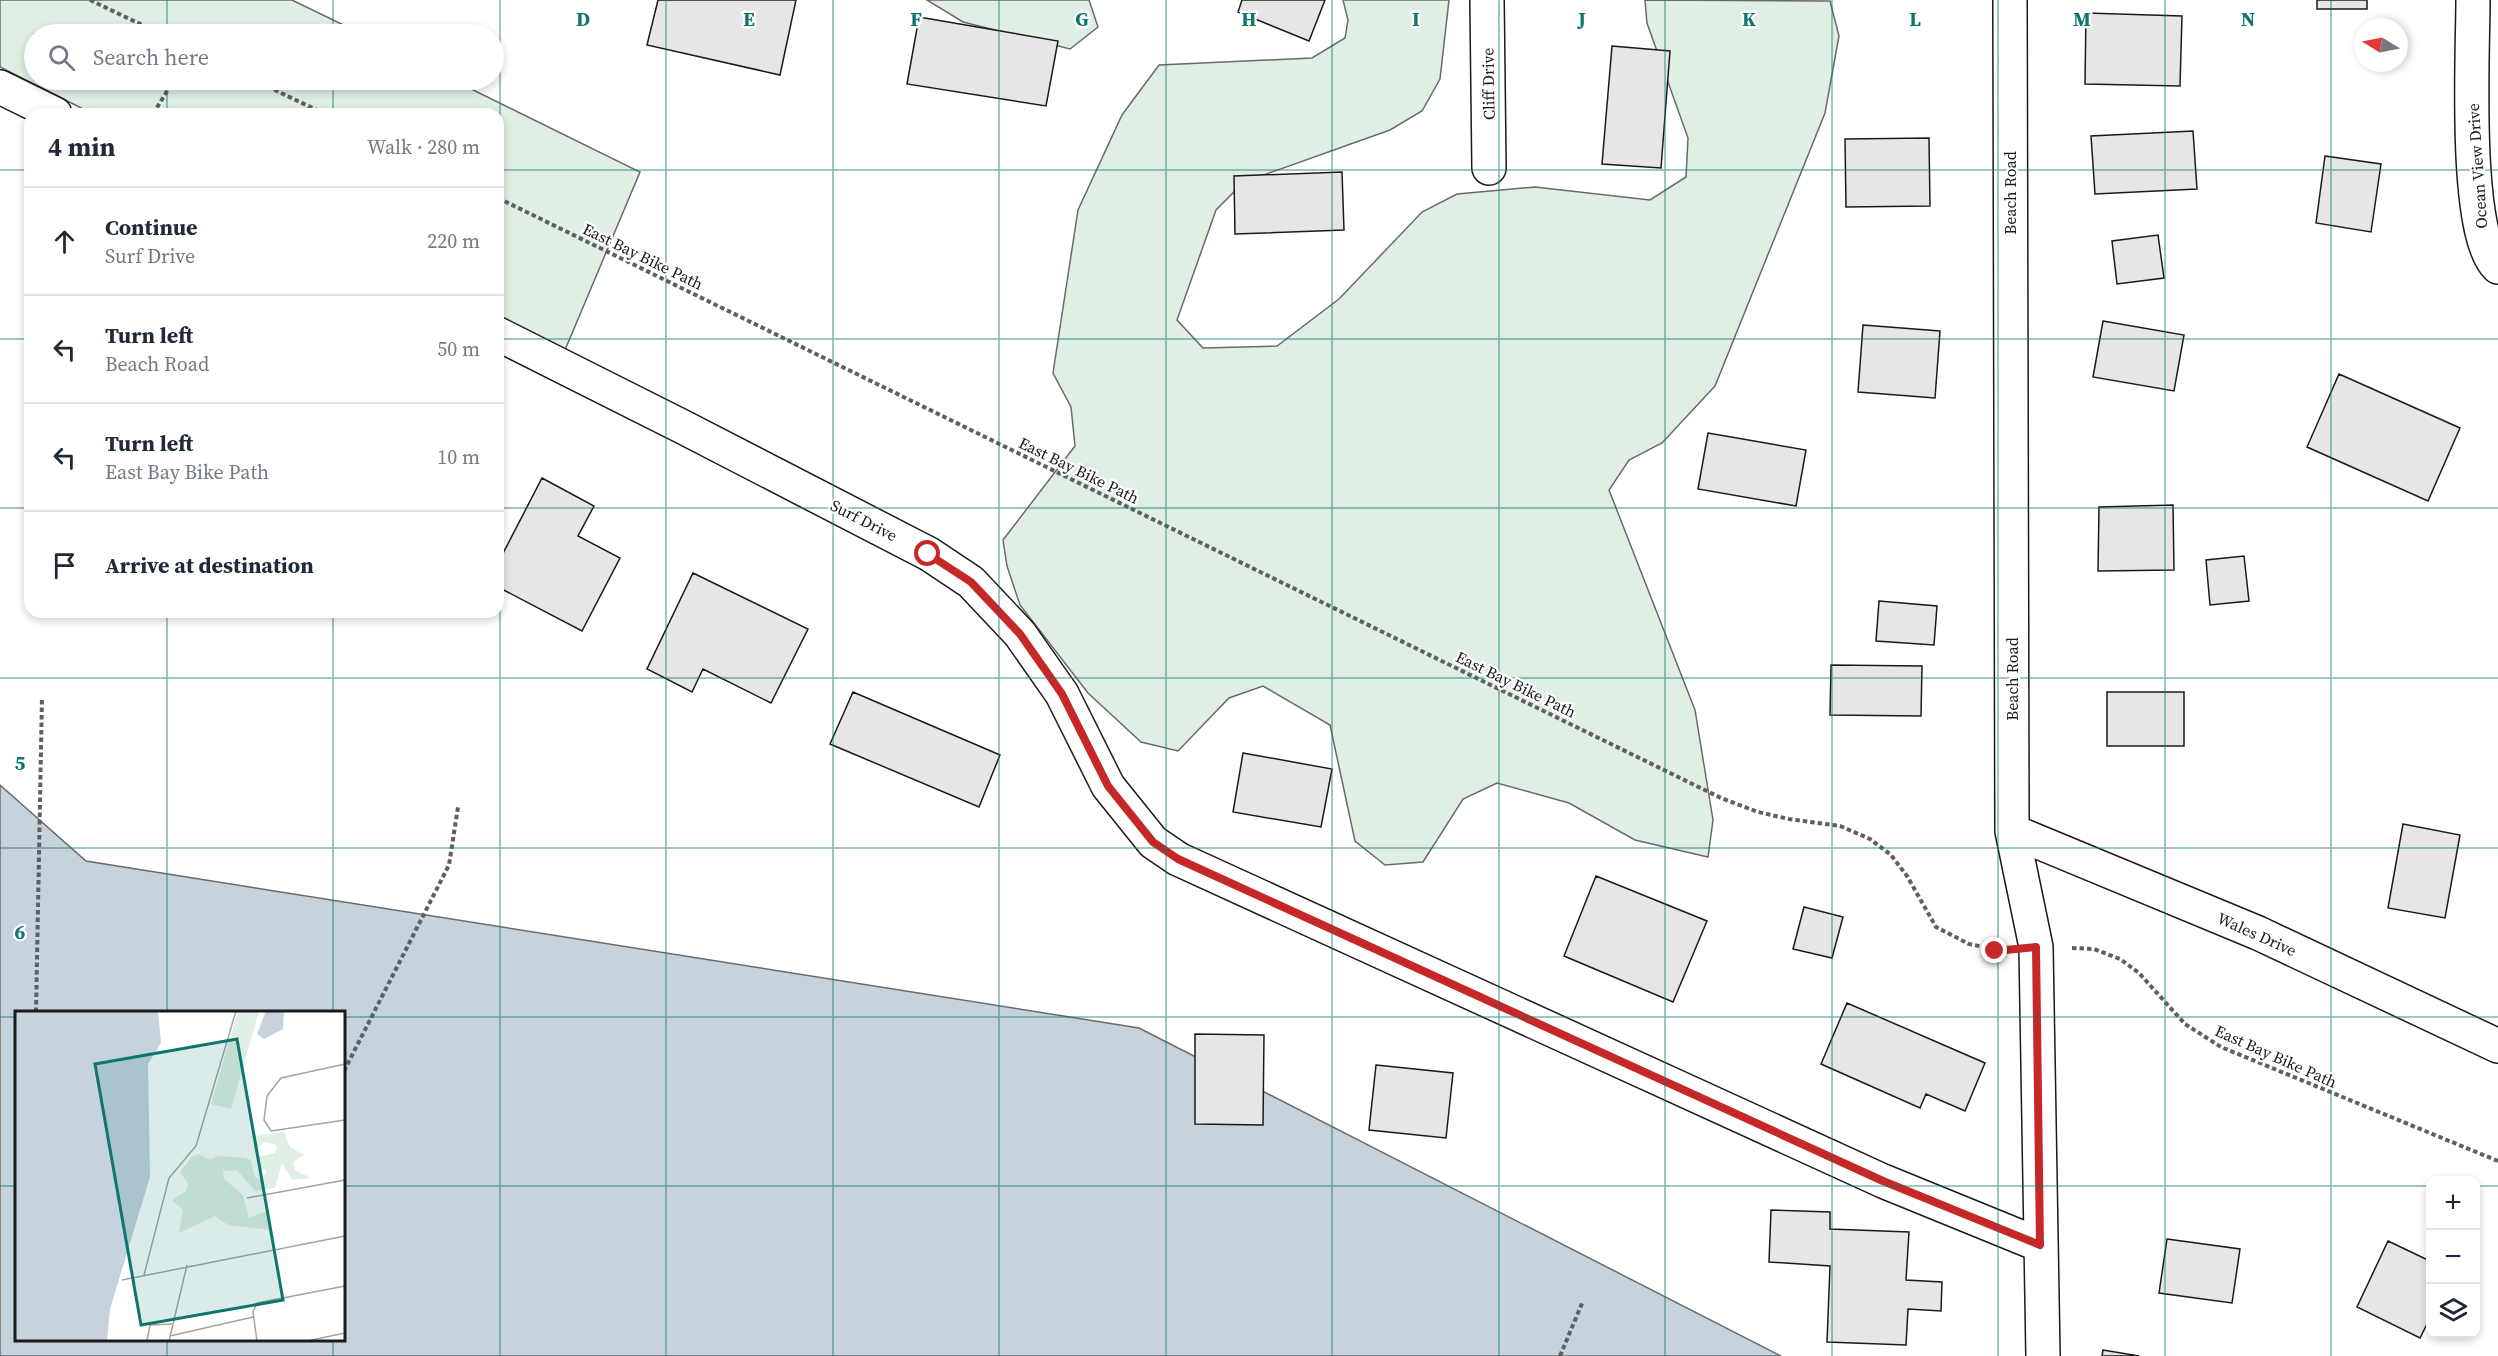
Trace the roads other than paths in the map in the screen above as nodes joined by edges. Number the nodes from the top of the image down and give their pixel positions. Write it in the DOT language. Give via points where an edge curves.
graph roads {
  1 [pos="1487,0"];
  2 [pos="2010,0"];
  3 [pos="2473,0"];
  4 [pos="0,87"];
  5 [pos="43,108"];
  6 [pos="1489,168"];
  7 [pos="2498,267"];
  8 [pos="504,337"];
  9 [pos="2012,831"];
  10 [pos="2498,1046"];
  11 [pos="2040,1245"];
  12 [pos="2043,1356"];
  1 -- 6 [label="street, Cliff Drive"];
  2 -- 9 [label="street, Beach Road"];
  3 -- 7 [label="street, Ocean View Drive" via="2472,128 2479,226"];
  4 -- 5 [label="street"];
  8 -- 11 [label="street, Surf Drive" via="928,554 971,582 1020,634 1062,694 1108,786 1153,842 1178,859 1883,1181"];
  9 -- 10 [label="street, Wales Drive" via="2258,933"];
  9 -- 11 [label="street, Beach Road" via="2036,947"];
  11 -- 12 [label="street, Beach Road"];
}
